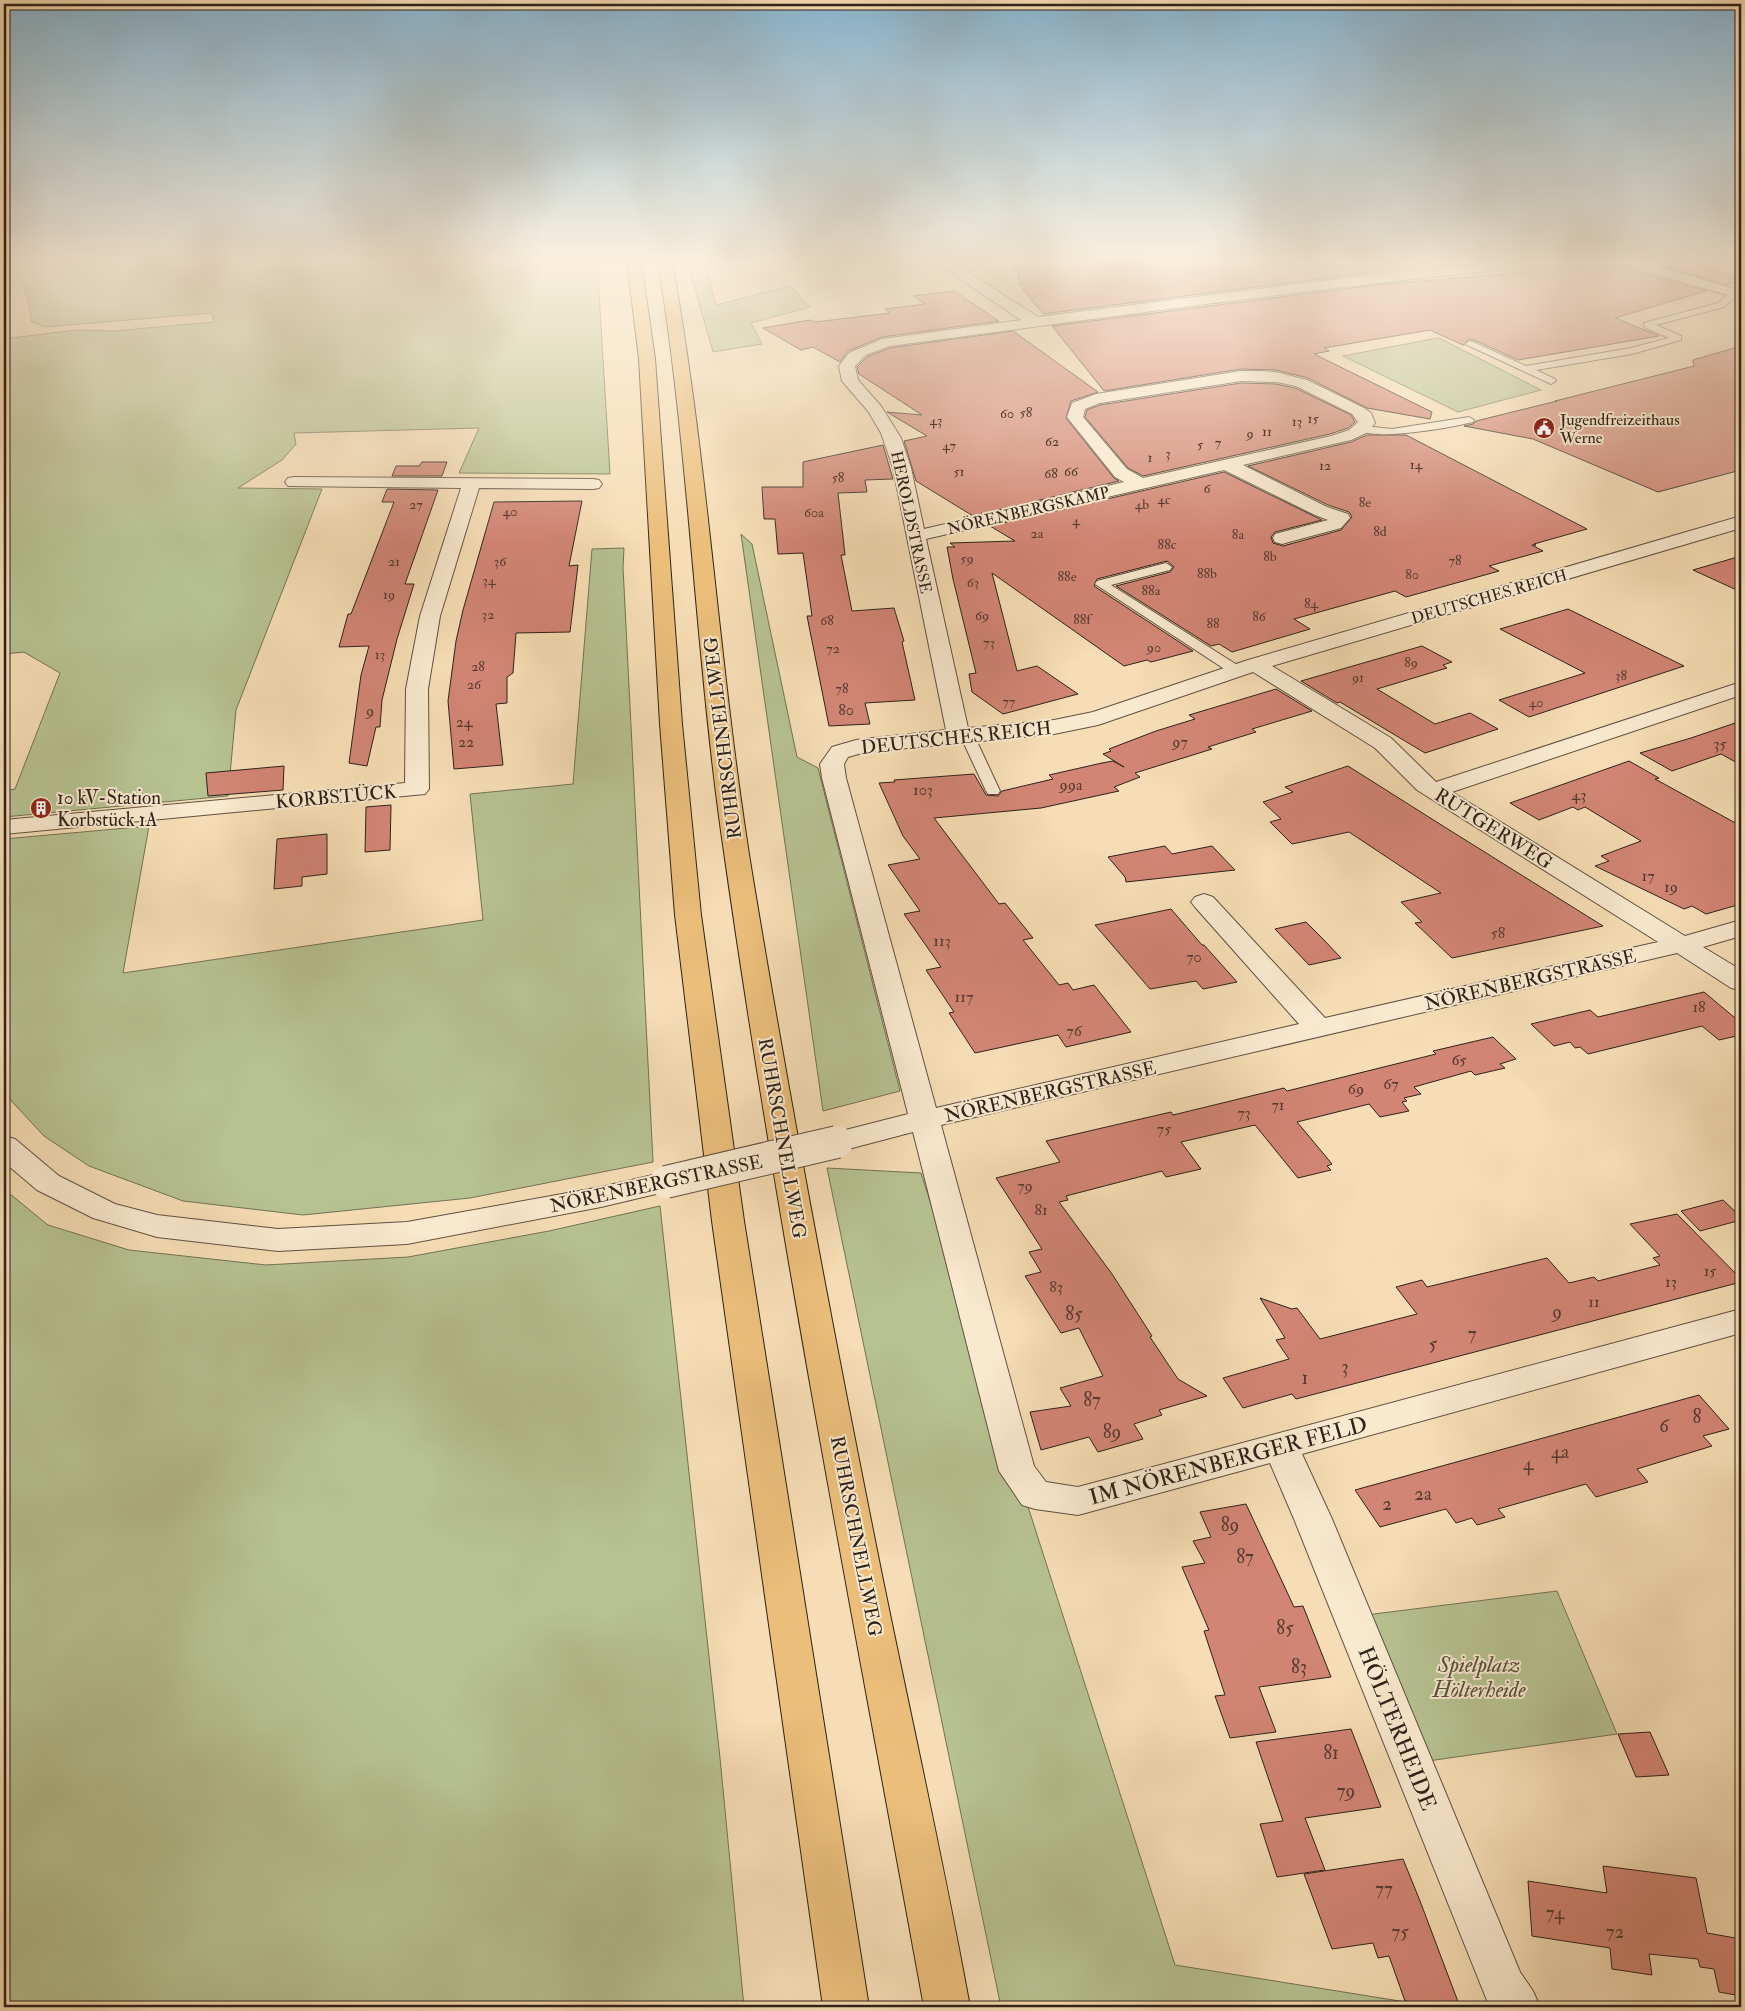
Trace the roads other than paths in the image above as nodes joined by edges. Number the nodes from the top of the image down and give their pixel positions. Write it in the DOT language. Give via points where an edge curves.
graph roads {
  1 [pos="646,355"];
  2 [pos="680,355"];
  3 [pos="858,355"];
  4 [pos="1493,355"];
  5 [pos="1609,355"];
  6 [pos="1524,369"];
  7 [pos="1551,381"];
  8 [pos="1469,420"];
  9 [pos="1364,429"];
  10 [pos="1227,464"];
  11 [pos="294,482"];
  12 [pos="472,483"];
  13 [pos="593,484"];
  14 [pos="1140,484"];
  15 [pos="1741,522"];
  16 [pos="916,536"];
  17 [pos="1282,538"];
  18 [pos="1166,567"];
  19 [pos="1246,667"];
  20 [pos="1741,688"];
  21 [pos="963,735"];
  22 [pos="1434,790"];
  23 [pos="993,791"];
  24 [pos="4,827"];
  25 [pos="1204,902"];
  26 [pos="1741,928"];
  27 [pos="1679,944"];
  28 [pos="1741,982"];
  29 [pos="1318,1028"];
  30 [pos="924,1120"];
  31 [pos="4,1146"];
  32 [pos="1741,1321"];
  33 [pos="1281,1447"];
  34 [pos="846,2007"];
  35 [pos="947,2007"];
  36 [pos="1517,2007"];
  1 -- 34 [label="highway" via="670,714 689,924 728,1221"];
  2 -- 35 [label="highway, RUHRSCHNELLWEG" via="735,848 760,1010 792,1200"];
  3 -- 16 [label="street, HEROLDSTRASSE" via="849,362 846,372 870,402 896,446"];
  4 -- 6 [label="lane"];
  5 -- 6 [label="lane"];
  6 -- 7 [label="lane"];
  8 -- 9 [label="lane" via="1392,432"];
  9 -- 10 [label="street, NÖRENBERGSKAMP" via="1353,435"];
  9 -- 14 [label="street, NÖRENBERGSKAMP" via="1367,423 1358,411 1301,383 1276,377 1241,376 1096,399 1078,406 1075,416 1081,424 1121,473"];
  10 -- 14 [label="street, NÖRENBERGSKAMP"];
  10 -- 17 [label="street" via="1320,511 1341,518 1334,524"];
  11 -- 12 [label="street"];
  12 -- 13 [label="street"];
  12 -- 24 [label="street, KORBSTÜCK" via="430,616 417,689 417,789"];
  14 -- 16 [label="street, NÖRENBERGSKAMP"];
  15 -- 19 [label="street, DEUTSCHES REICH"];
  16 -- 21 [label="street, HEROLDSTRASSE" via="954,724"];
  18 -- 19 [label="lane" via="1101,584"];
  19 -- 21 [label="street, DEUTSCHES REICH" via="1098,718 1054,727"];
  19 -- 22 [label="street, RUTGERWEG" via="1383,743"];
  20 -- 22 [label="street"];
  21 -- 23 [label="lane"];
  21 -- 30 [label="street, DEUTSCHES REICH" via="864,745 840,752 832,764"];
  22 -- 27 [label="street, RUTGERWEG"];
  25 -- 29 [label="street"];
  26 -- 27 [label="street, NÖRENBERGSTRASSE"];
  27 -- 28 [label="street, RUTGERWEG"];
  27 -- 29 [label="street, NÖRENBERGSTRASSE"];
  29 -- 30 [label="street, NÖRENBERGSTRASSE"];
  30 -- 31 [label="street, NÖRENBERGSTRASSE, bridge" via="601,1197 407,1232 278,1240 157,1226 104,1211 48,1183"];
  30 -- 33 [label="street, IM NÖRENBERGER FELD" via="1017,1471 1035,1495 1078,1501"];
  32 -- 33 [label="street, IM NÖRENBERGER FELD"];
  33 -- 36 [label="street, HÖLTERHEIDE" via="1314,1519 1504,1987"];
}
